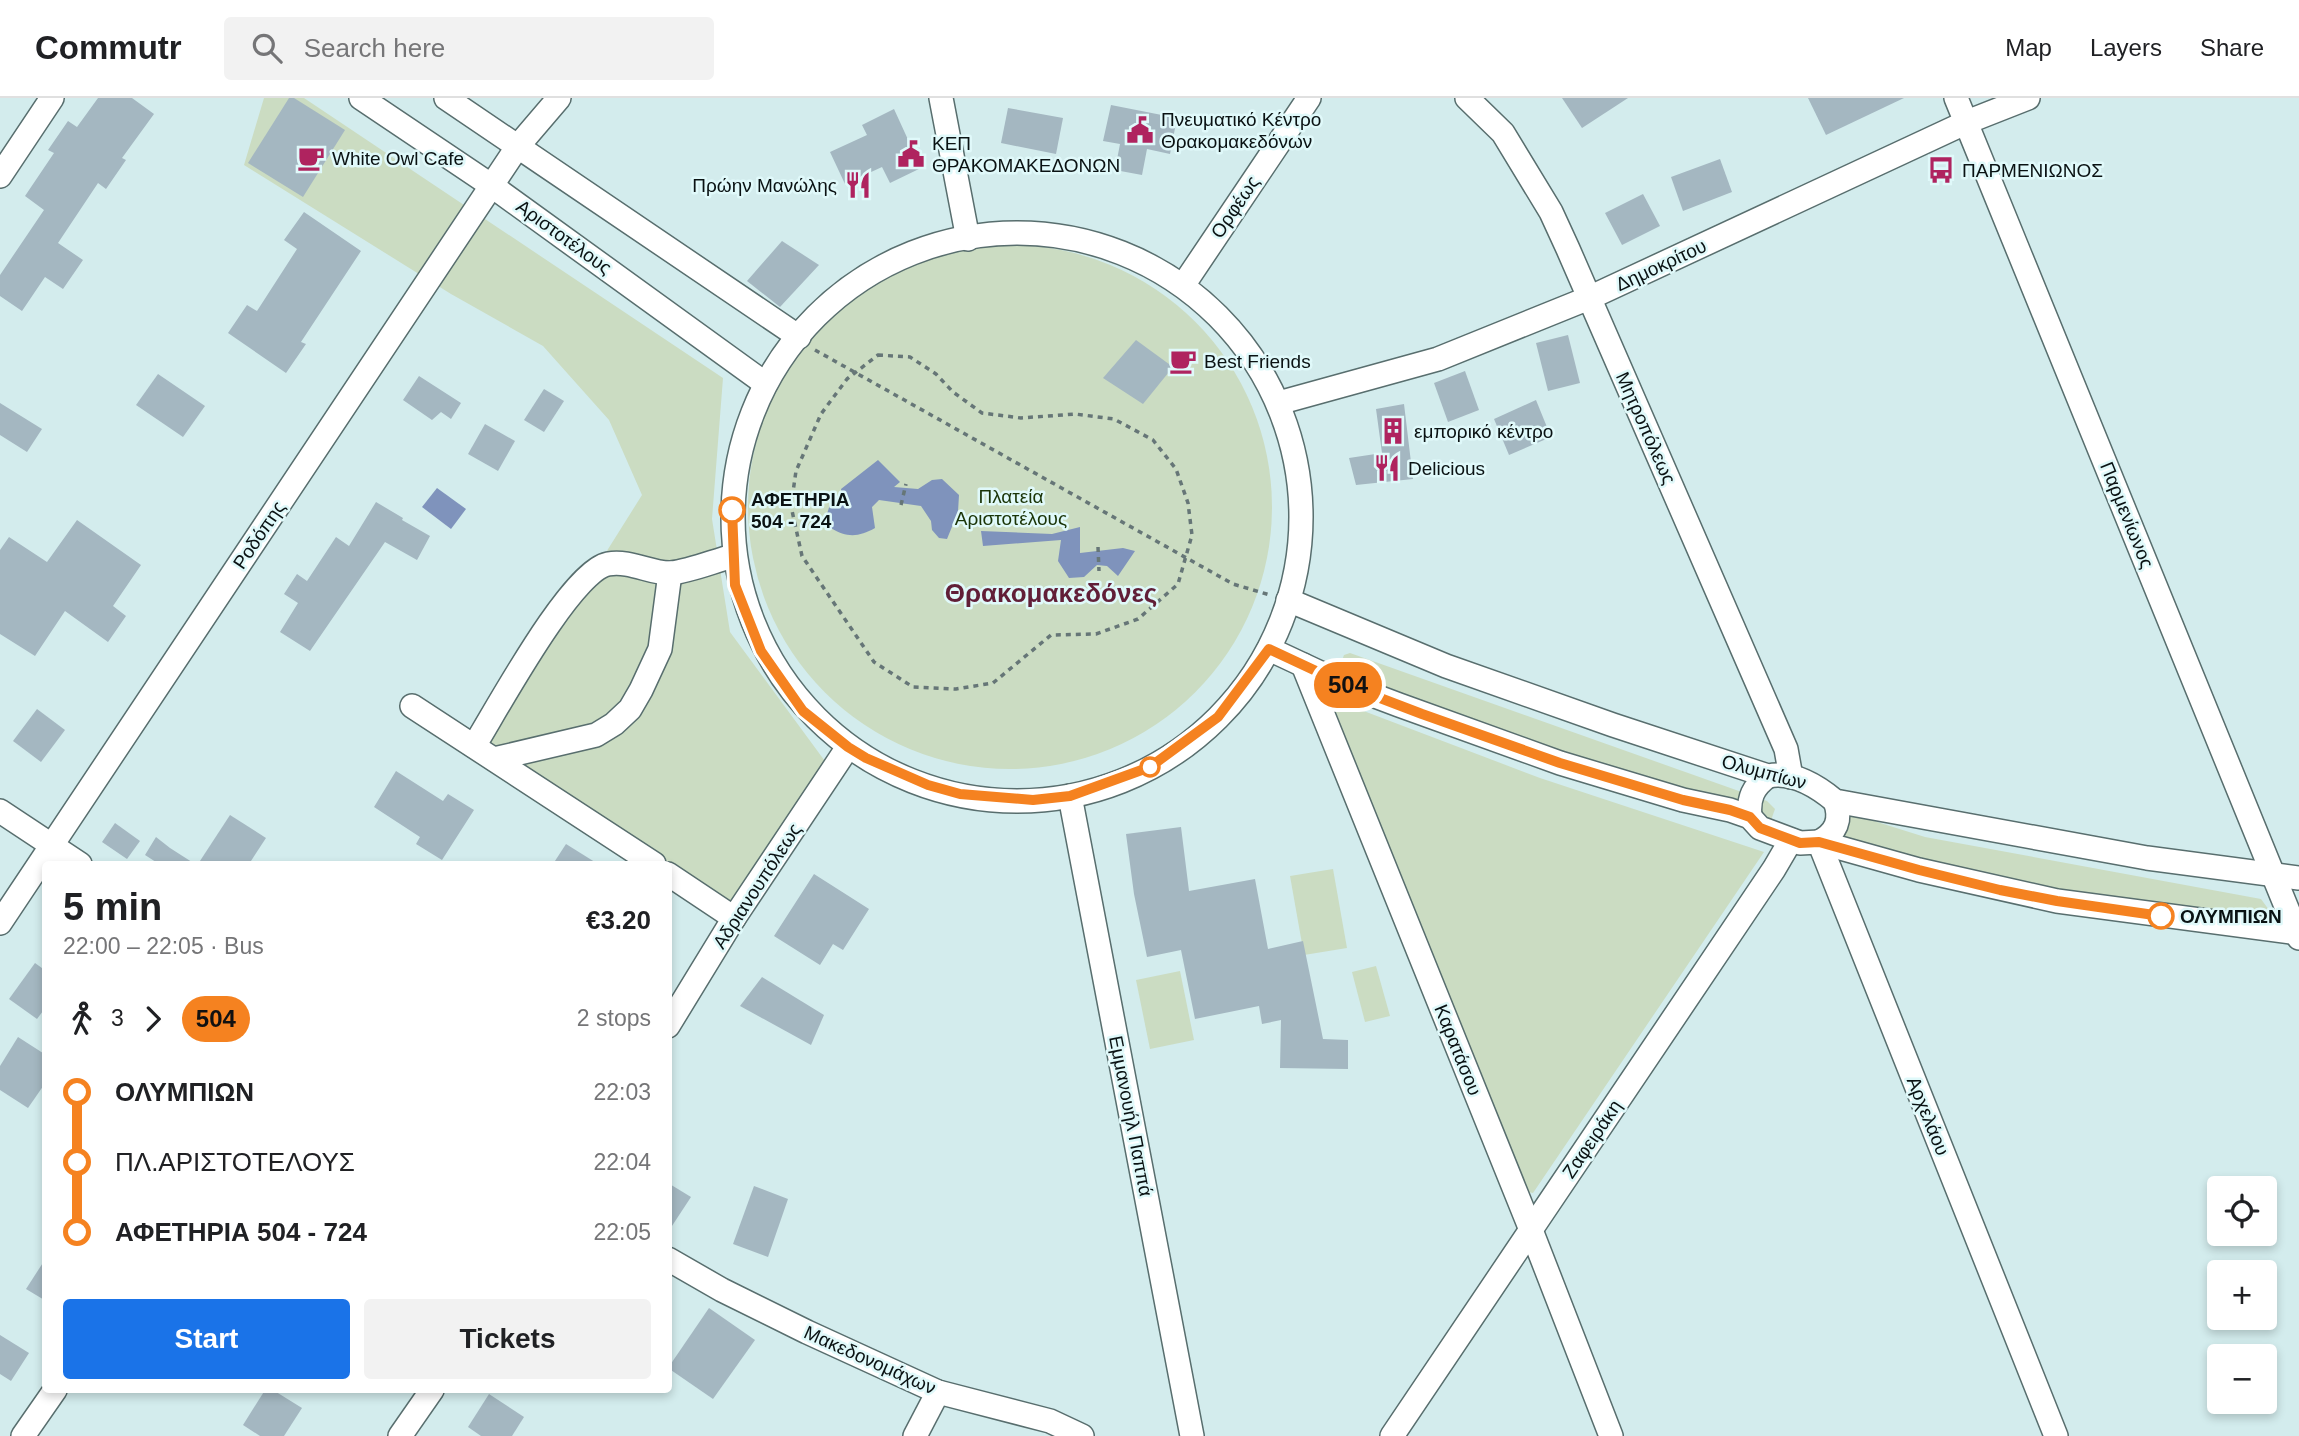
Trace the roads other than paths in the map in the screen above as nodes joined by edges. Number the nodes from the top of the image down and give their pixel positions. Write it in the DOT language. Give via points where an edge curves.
graph roads {
  1 [pos="52,98"];
  2 [pos="360,98"];
  3 [pos="446,98"];
  4 [pos="559,98"];
  5 [pos="941,98"];
  6 [pos="1309,98"];
  7 [pos="1467,98"];
  8 [pos="1956,98"];
  9 [pos="2028,98"];
  10 [pos="1967,122"];
  11 [pos="518,146"];
  12 [pos="0,176"];
  13 [pos="492,186"];
  14 [pos="968,239"];
  15 [pos="1186,281"];
  16 [pos="1589,298"];
  17 [pos="807,344"];
  18 [pos="764,382"];
  19 [pos="1282,402"];
  20 [pos="733,556"];
  21 [pos="670,573"];
  22 [pos="1288,600"];
  23 [pos="1269,649"];
  24 [pos="1303,665"];
  25 [pos="412,706"];
  26 [pos="474,746"];
  27 [pos="848,747"];
  28 [pos="494,760"];
  29 [pos="1780,777"];
  30 [pos="1070,796"];
  31 [pos="1835,801"];
  32 [pos="0,811"];
  33 [pos="1750,817"];
  34 [pos="1791,840"];
  35 [pos="1819,842"];
  36 [pos="52,845"];
  37 [pos="76,861"];
  38 [pos="649,861"];
  39 [pos="2273,875"];
  40 [pos="672,877"];
  41 [pos="2299,878"];
  42 [pos="734,918"];
  43 [pos="0,923"];
  44 [pos="2298,934"];
  45 [pos="672,1019"];
  46 [pos="1531,1230"];
  47 [pos="672,1261"];
  48 [pos="938,1392"];
  49 [pos="53,1393"];
  50 [pos="430,1393"];
  51 [pos="23,1436"];
  52 [pos="400,1436"];
  53 [pos="915,1436"];
  54 [pos="1082,1436"];
  55 [pos="1192,1436"];
  56 [pos="1392,1436"];
  57 [pos="1611,1436"];
  58 [pos="2056,1436"];
  1 -- 12 [label="street"];
  2 -- 13 [label="street, Αριστοτέλους"];
  3 -- 11 [label="street"];
  4 -- 11 [label="street"];
  5 -- 14 [label="street"];
  6 -- 15 [label="street, Ορφέως"];
  7 -- 16 [label="street, Μητροπόλεως" via="1503,133 1550,212"];
  8 -- 10 [label="street, Παρμενίωνος"];
  9 -- 10 [label="street, Δημοκρίτου"];
  10 -- 16 [label="street, Δημοκρίτου"];
  10 -- 39 [label="street, Παρμενίωνος"];
  11 -- 13 [label="street, Ροδόπης"];
  11 -- 17 [label="street"];
  13 -- 18 [label="street, Αριστοτέλους"];
  13 -- 36 [label="street, Ροδόπης"];
  14 -- 15 [label="street" via="1044,240 1108,248"];
  14 -- 17 [label="street" via="907,259 877,275"];
  15 -- 19 [label="street" via="1221,307 1258,353"];
  16 -- 19 [label="street, Δημοκρίτου" via="1438,359"];
  16 -- 29 [label="street, Μητροπόλεως" via="1786,749"];
  17 -- 18 [label="street"];
  18 -- 20 [label="street" via="745,408 732,510"];
  19 -- 22 [label="street" via="1302,472 1303,541"];
  20 -- 21 [label="street"];
  20 -- 27 [label="street" via="735,585 761,651 803,711"];
  21 -- 26 [label="street" via="618,563 600,566 587,577 539,640"];
  21 -- 28 [label="street" via="660,649 630,709 596,735"];
  22 -- 23 [label="street"];
  22 -- 29 [label="street, Ολυμπίων" via="1446,666"];
  23 -- 24 [label="street"];
  23 -- 30 [label="street" via="1218,717 1150,767"];
  24 -- 33 [label="street" via="1560,763"];
  24 -- 46 [label="street, Καρατάσου"];
  25 -- 26 [label="street"];
  26 -- 28 [label="street"];
  27 -- 30 [label="street" via="897,773 960,794 1033,800"];
  27 -- 42 [label="street, Αδριανουπόλεως"];
  28 -- 38 [label="street"];
  29 -- 31 [label="street, Ολυμπίων" via="1816,786"];
  29 -- 33 [label="street" via="1759,783 1751,795"];
  30 -- 55 [label="street, Εμμανουήλ Παππά"];
  31 -- 35 [label="street" via="1838,823"];
  31 -- 39 [label="street, Ολυμπίων" via="2147,859"];
  32 -- 36 [label="street"];
  33 -- 34 [label="street" via="1760,828"];
  34 -- 35 [label="street"];
  34 -- 46 [label="street, Ζαφειράκη"];
  35 -- 44 [label="street" via="2057,901"];
  35 -- 58 [label="street, Αρχελάου"];
  36 -- 37 [label="street"];
  36 -- 43 [label="street, Ροδόπης"];
  39 -- 41 [label="street, Ολυμπίων"];
  39 -- 44 [label="street, Παρμενίωνος"];
  40 -- 42 [label="street"];
  42 -- 45 [label="street, Αδριανουπόλεως"];
  46 -- 56 [label="street, Ζαφειράκη"];
  46 -- 57 [label="street, Καρατάσου"];
  47 -- 48 [label="street, Μακεδονομάχων" via="807,1332"];
  48 -- 53 [label="street"];
  48 -- 54 [label="street, Μακεδονομάχων" via="1049,1421"];
  49 -- 51 [label="street"];
  50 -- 52 [label="street"];
}
